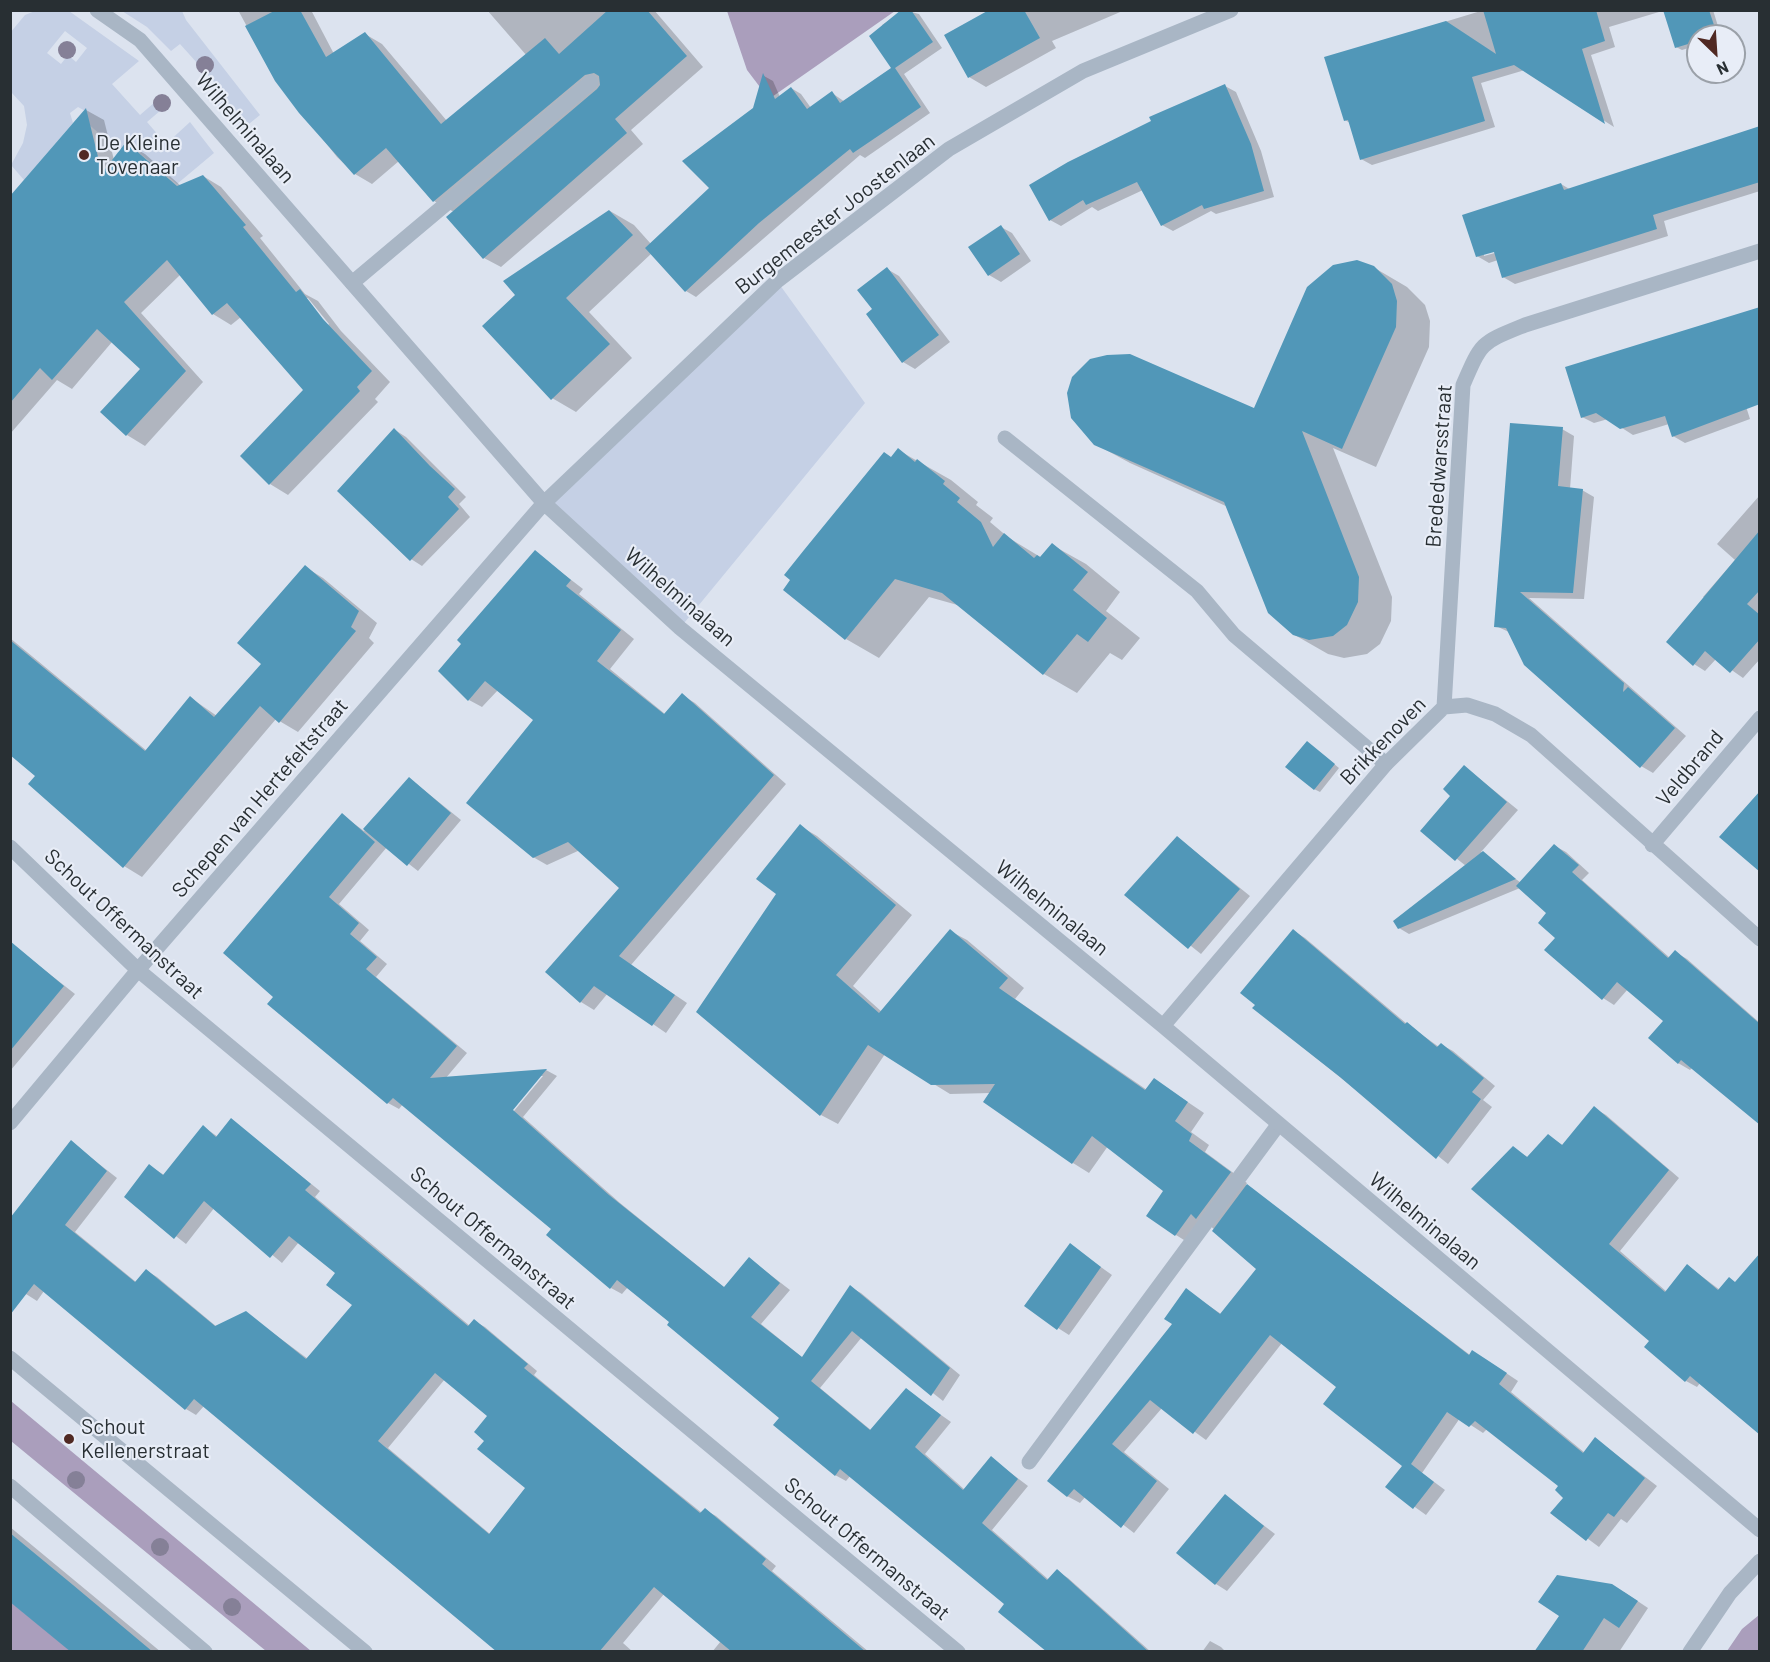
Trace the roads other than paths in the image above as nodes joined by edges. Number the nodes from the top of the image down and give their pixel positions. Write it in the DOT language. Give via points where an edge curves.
graph roads {
  1 [pos="97,10"];
  2 [pos="1231,10"];
  3 [pos="591,82"];
  4 [pos="1760,251"];
  5 [pos="352,284"];
  6 [pos="1005,438"];
  7 [pos="544,503"];
  8 [pos="1444,707"];
  9 [pos="1760,718"];
  10 [pos="1386,764"];
  11 [pos="1652,845"];
  12 [pos="10,847"];
  13 [pos="1760,939"];
  14 [pos="138,970"];
  15 [pos="1164,1026"];
  16 [pos="10,1123"];
  17 [pos="1278,1125"];
  18 [pos="10,1358"];
  19 [pos="1029,1462"];
  20 [pos="10,1486"];
  21 [pos="1760,1530"];
  22 [pos="1760,1561"];
  23 [pos="205,1652"];
  24 [pos="365,1652"];
  25 [pos="958,1652"];
  26 [pos="1690,1652"];
  1 -- 5 [label="street, Wilhelminalaan" via="140,40"];
  2 -- 7 [label="street, Burgemeester Joostenlaan" via="1083,71 949,149 777,281"];
  3 -- 5 [label="street"];
  4 -- 8 [label="street, Brededwarsstraat" via="1525,325 1479,347 1463,385"];
  5 -- 7 [label="street, Wilhelminalaan"];
  6 -- 10 [label="street" via="1197,591 1234,635"];
  7 -- 14 [label="street, Schepen van Hertefeltstraat"];
  7 -- 15 [label="street, Wilhelminalaan" via="680,628"];
  8 -- 10 [label="street, Brikkenoven"];
  8 -- 11 [label="street, Brikkenoven" via="1467,705 1495,714 1531,735"];
  9 -- 11 [label="street, Veldbrand"];
  10 -- 15 [label="street, Brikkenoven"];
  11 -- 13 [label="street, Brikkenoven"];
  12 -- 14 [label="street, Schout Offermanstraat"];
  14 -- 16 [label="street, Schepen van Hertefeltstraat"];
  14 -- 25 [label="street, Schout Offermanstraat"];
  15 -- 17 [label="street, Wilhelminalaan"];
  17 -- 19 [label="street"];
  17 -- 21 [label="street, Wilhelminalaan"];
  18 -- 24 [label="street"];
  20 -- 23 [label="street"];
  22 -- 26 [label="street" via="1730,1593"];
}
